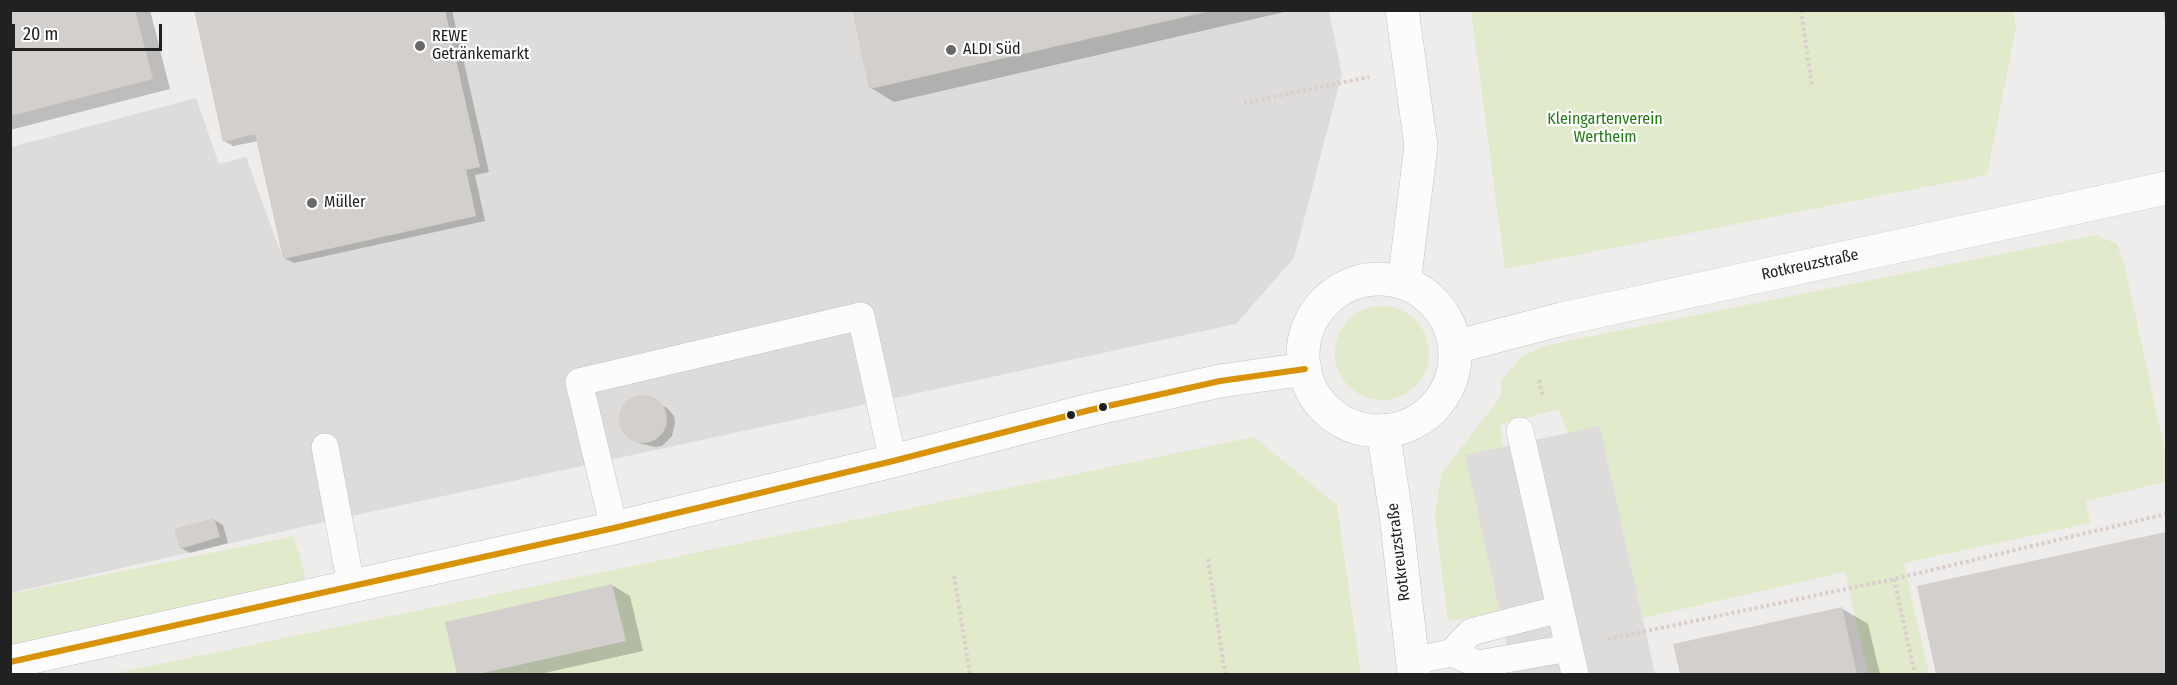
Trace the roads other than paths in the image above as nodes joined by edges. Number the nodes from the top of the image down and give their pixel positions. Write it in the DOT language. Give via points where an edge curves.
graph roads {
  1 [pos="1402,10"];
  2 [pos="2166,191"];
  3 [pos="1404,283"];
  4 [pos="1455,347"];
  5 [pos="1305,369"];
  6 [pos="1383,430"];
  7 [pos="1520,431"];
  8 [pos="325,447"];
  9 [pos="893,461"];
  10 [pos="614,528"];
  11 [pos="351,585"];
  12 [pos="1560,609"];
  13 [pos="1569,648"];
  14 [pos="1451,653"];
  15 [pos="10,662"];
  16 [pos="1413,668"];
  17 [pos="1575,675"];
  1 -- 3 [label="street" via="1421,147"];
  2 -- 4 [label="street, Rotkreuzstraße" via="1562,319"];
  3 -- 4 [label="street" via="1422,292 1443,312"];
  3 -- 5 [label="street" via="1372,279 1335,292 1310,323 1304,349"];
  4 -- 6 [label="street" via="1452,377 1441,400 1419,420 1402,428"];
  5 -- 6 [label="street" via="1320,402 1332,414 1363,429"];
  5 -- 9 [label="street" via="1220,381 1101,407"];
  6 -- 16 [label="street, Rotkreuzstraße"];
  7 -- 12 [label="lane"];
  8 -- 11 [label="lane"];
  9 -- 10 [label="street"];
  9 -- 10 [label="lane" via="861,316 579,382"];
  10 -- 11 [label="street"];
  11 -- 15 [label="street"];
  12 -- 13 [label="lane"];
  12 -- 14 [label="lane" via="1471,632"];
  13 -- 14 [label="lane" via="1478,664"];
  13 -- 17 [label="lane"];
  14 -- 16 [label="lane"];
}
